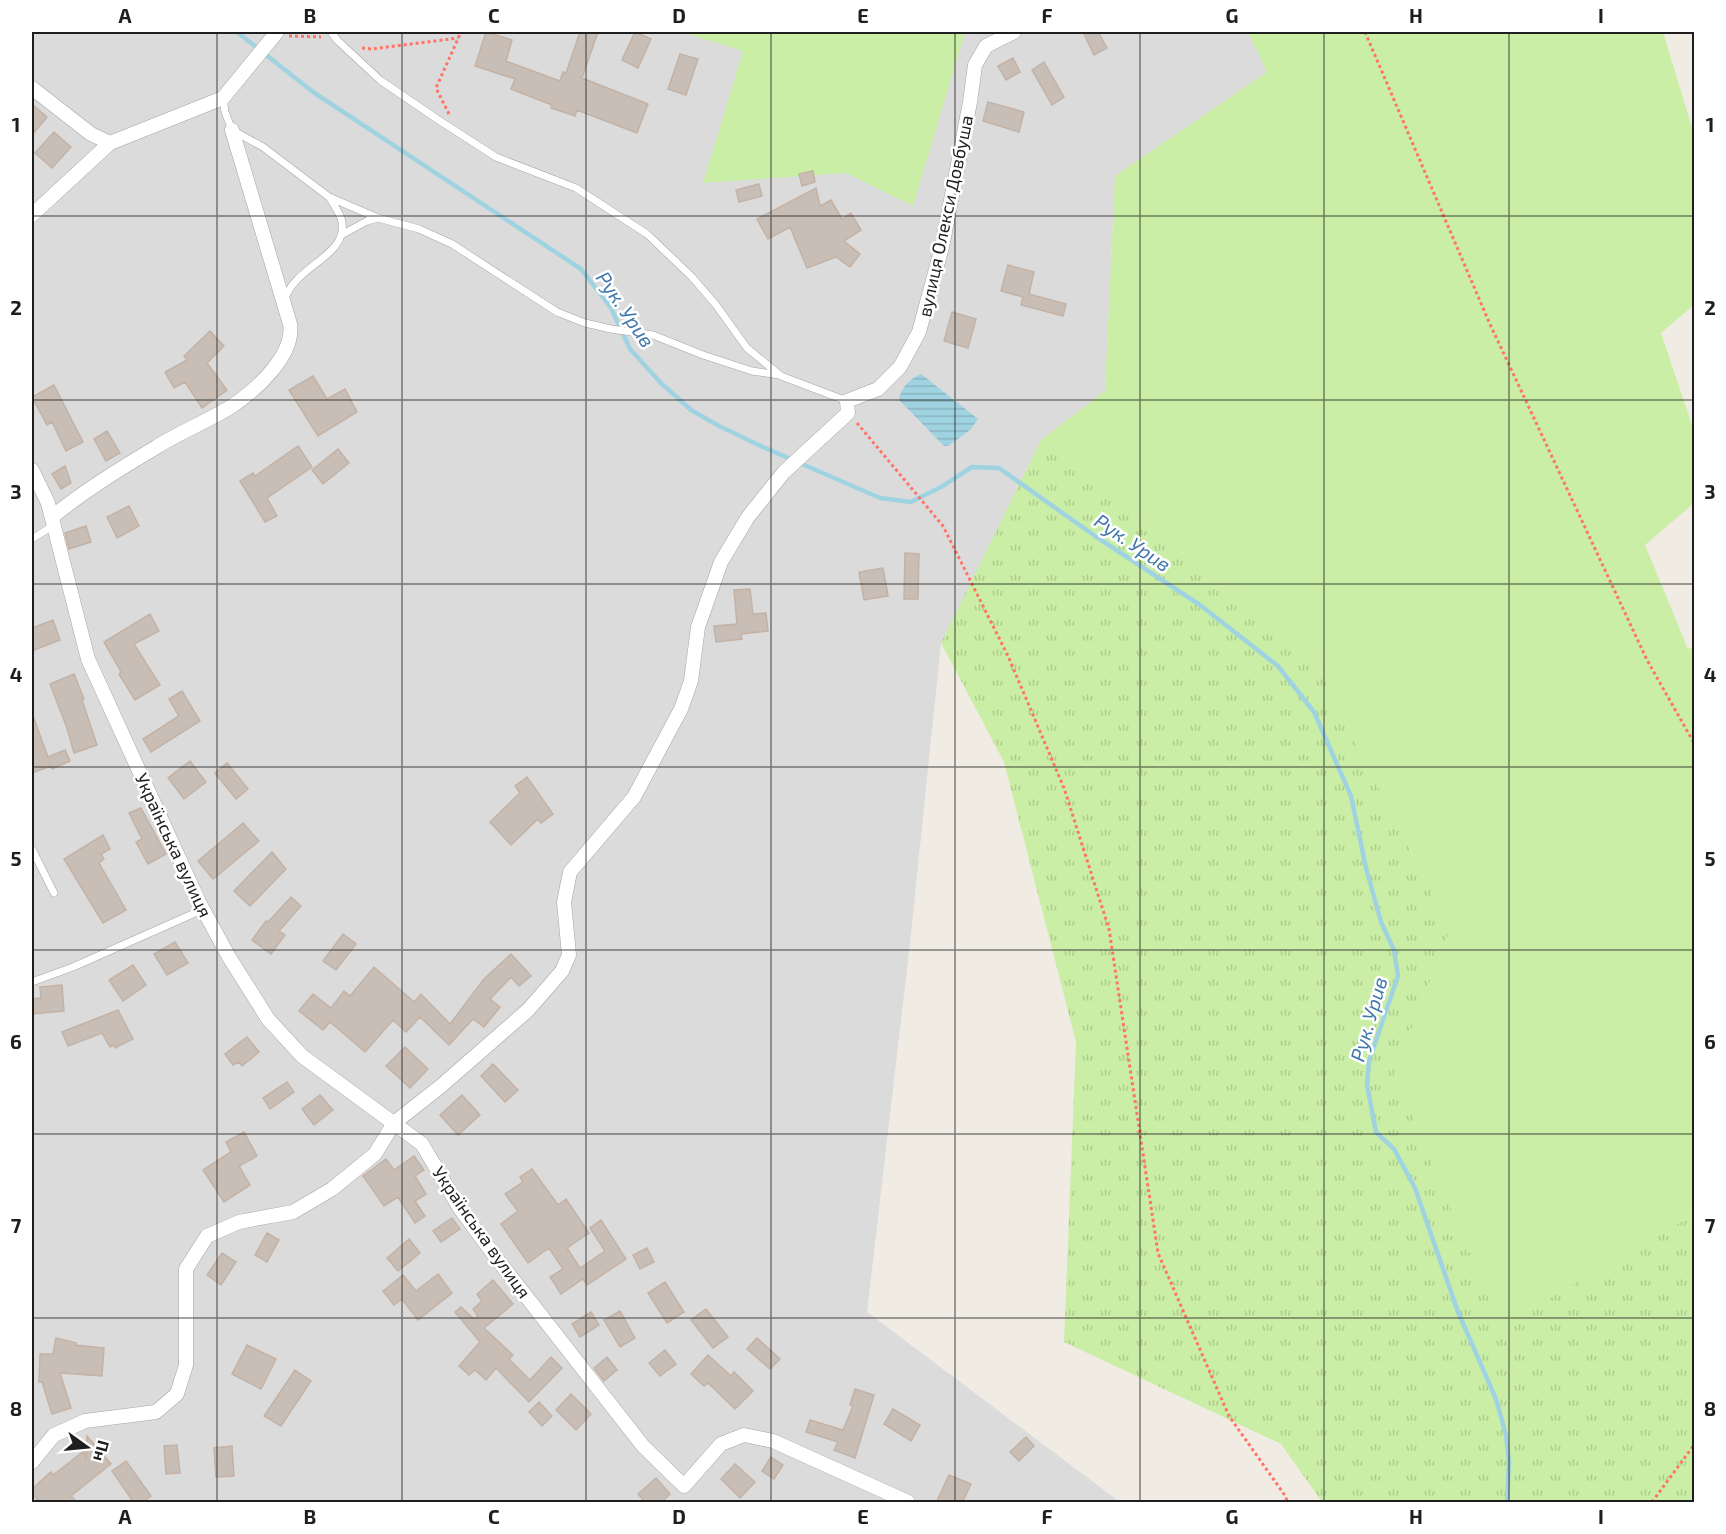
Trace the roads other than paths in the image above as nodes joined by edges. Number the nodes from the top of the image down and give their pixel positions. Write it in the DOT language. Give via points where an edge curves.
graph roads {
  1 [pos="331,32"];
  2 [pos="1014,32"];
  3 [pos="275,34"];
  4 [pos="32,88"];
  5 [pos="223,98"];
  6 [pos="232,130"];
  7 [pos="110,143"];
  8 [pos="329,197"];
  9 [pos="32,215"];
  10 [pos="378,218"];
  11 [pos="343,234"];
  12 [pos="284,304"];
  13 [pos="781,376"];
  14 [pos="848,407"];
  15 [pos="32,470"];
  16 [pos="53,521"];
  17 [pos="32,539"];
  18 [pos="32,849"];
  19 [pos="54,893"];
  20 [pos="204,909"];
  21 [pos="32,982"];
  22 [pos="394,1123"];
  23 [pos="32,1462"];
  24 [pos="908,1503"];
  1 -- 13 [label="lane" via="380,80 496,157 576,188 647,234 692,277 747,348"];
  2 -- 14 [label="street, вулиця Олекси Довбуша" via="986,46 975,65 942,247 919,332 900,367 878,389"];
  3 -- 5 [label="street"];
  4 -- 7 [label="street" via="92,134"];
  5 -- 6 [label="lane"];
  5 -- 7 [label="street"];
  6 -- 8 [label="lane" via="263,147"];
  6 -- 12 [label="street"];
  7 -- 9 [label="street"];
  8 -- 10 [label="lane"];
  8 -- 11 [label="lane" via="340,217"];
  10 -- 11 [label="lane"];
  10 -- 13 [label="lane" via="419,229 453,244 557,312 585,323 653,335 752,371"];
  11 -- 12 [label="lane" via="334,250 299,276 287,292"];
  12 -- 16 [label="street" via="292,335 289,345 253,389 232,406 102,479"];
  13 -- 14 [label="lane"];
  14 -- 22 [label="street, вулиця Олекси Довбуша" via="784,472 748,517 721,562 698,627 691,681 681,709 634,797 570,872 564,902 569,955 562,971 528,1010"];
  15 -- 16 [label="street, Українська вулиця"];
  16 -- 17 [label="lane"];
  16 -- 20 [label="street, Українська вулиця" via="88,659"];
  18 -- 19 [label="lane"];
  20 -- 21 [label="lane"];
  20 -- 22 [label="street, Українська вулиця" via="268,1019 302,1056"];
  22 -- 23 [label="street" via="375,1154 332,1189 293,1212 239,1222 207,1236 186,1269 186,1365 177,1394 156,1412 85,1421 54,1435"];
  22 -- 24 [label="street, Українська вулиця" via="422,1144 459,1207 497,1259 644,1446 684,1486 721,1444 744,1435 773,1441"];
}
